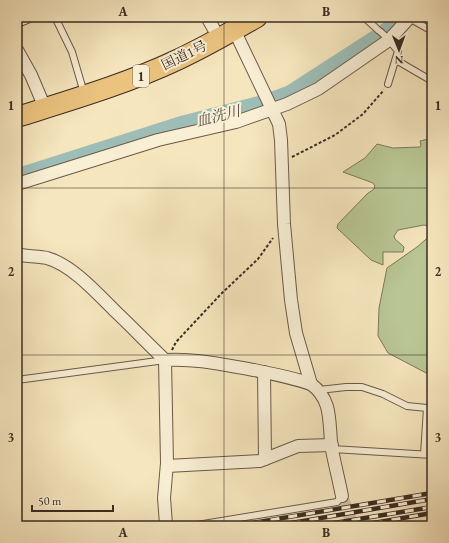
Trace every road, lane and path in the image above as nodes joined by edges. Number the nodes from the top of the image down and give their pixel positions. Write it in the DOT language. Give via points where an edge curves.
graph roads {
  1 [pos="27,17"];
  2 [pos="55,17"];
  3 [pos="207,17"];
  4 [pos="258,17"];
  5 [pos="364,17"];
  6 [pos="410,18"];
  7 [pos="17,21"];
  8 [pos="432,31"];
  9 [pos="228,33"];
  10 [pos="388,39"];
  11 [pos="17,50"];
  12 [pos="396,60"];
  13 [pos="432,81"];
  14 [pos="388,84"];
  15 [pos="85,96"];
  16 [pos="270,105"];
  17 [pos="45,108"];
  18 [pos="17,117"];
  19 [pos="282,162"];
  20 [pos="17,184"];
  21 [pos="284,224"];
  22 [pos="17,254"];
  23 [pos="165,360"];
  24 [pos="264,372"];
  25 [pos="17,380"];
  26 [pos="315,387"];
  27 [pos="332,447"];
  28 [pos="424,454"];
  29 [pos="432,455"];
  30 [pos="265,459"];
  31 [pos="167,466"];
  32 [pos="342,496"];
  33 [pos="164,525"];
  34 [pos="191,526"];
  1 -- 7 [label="street"];
  2 -- 15 [label="lane" via="72,52"];
  3 -- 9 [label="street"];
  4 -- 9 [label="highway, 国道1号 / 1"];
  5 -- 10 [label="lane"];
  6 -- 8 [label="lane"];
  6 -- 10 [label="street"];
  9 -- 15 [label="highway, 国道1号 / 1" via="177,60"];
  9 -- 16 [label="street" via="238,38"];
  10 -- 12 [label="lane" via="398,51"];
  10 -- 16 [label="street" via="318,89 287,104"];
  11 -- 17 [label="street" via="32,75"];
  12 -- 13 [label="lane"];
  12 -- 14 [label="lane"];
  14 -- 19 [label="path" via="363,114 335,135"];
  15 -- 17 [label="highway, 国道1号 / 1"];
  16 -- 19 [label="street" via="279,124"];
  16 -- 20 [label="street" via="236,122 158,140"];
  17 -- 18 [label="highway, 国道1号 / 1"];
  19 -- 21 [label="street"];
  21 -- 23 [label="path" via="258,260 221,294 176,342"];
  21 -- 26 [label="street" via="296,333"];
  22 -- 23 [label="street" via="47,258 83,280"];
  23 -- 24 [label="street" via="221,364"];
  23 -- 25 [label="lane"];
  23 -- 31 [label="street"];
  24 -- 26 [label="street" via="296,378"];
  24 -- 30 [label="street"];
  26 -- 27 [label="street" via="328,408"];
  26 -- 28 [label="lane" via="362,387 407,406 427,408"];
  27 -- 28 [label="lane"];
  27 -- 30 [label="street" via="298,446"];
  27 -- 32 [label="street"];
  28 -- 29 [label="lane"];
  30 -- 31 [label="street"];
  31 -- 33 [label="street"];
  32 -- 34 [label="lane" via="337,502"];
}
